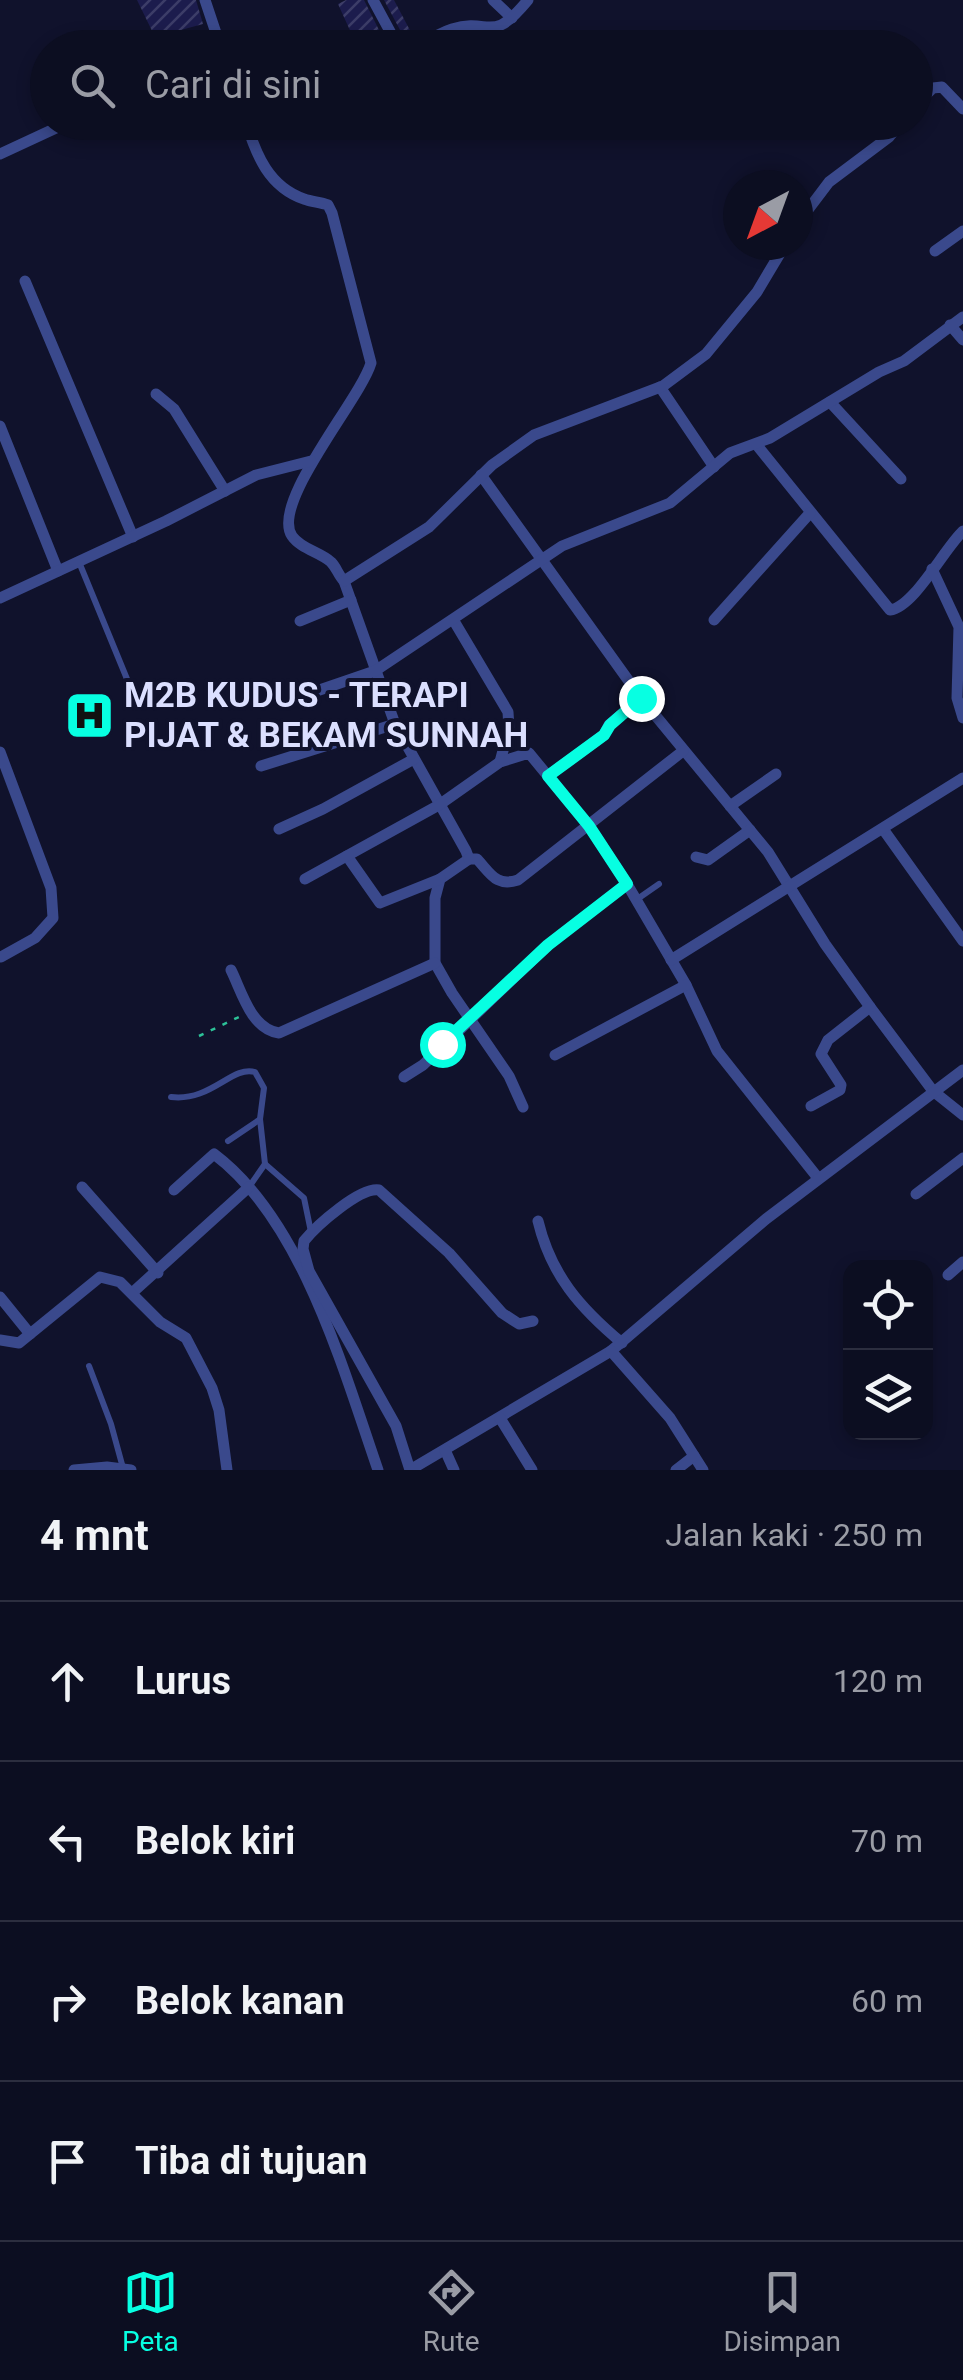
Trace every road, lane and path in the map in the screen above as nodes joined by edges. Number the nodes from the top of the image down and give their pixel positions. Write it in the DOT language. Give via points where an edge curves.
graph roads {
  1 [pos="205,0"];
  2 [pos="373,0"];
  3 [pos="493,0"];
  4 [pos="528,0"];
  5 [pos="512,18"];
  6 [pos="214,30"];
  7 [pos="389,30"];
  8 [pos="453,30"];
  9 [pos="933,88"];
  10 [pos="963,109"];
  11 [pos="30,140"];
  12 [pos="251,140"];
  13 [pos="886,140"];
  14 [pos="0,154"];
  15 [pos="813,204"];
  16 [pos="963,231"];
  17 [pos="935,252"];
  18 [pos="776,260"];
  19 [pos="25,281"];
  20 [pos="963,317"];
  21 [pos="950,325"];
  22 [pos="963,340"];
  23 [pos="660,387"];
  24 [pos="156,394"];
  25 [pos="830,402"];
  26 [pos="0,426"];
  27 [pos="756,444"];
  28 [pos="311,460"];
  29 [pos="714,467"];
  30 [pos="481,475"];
  31 [pos="901,479"];
  32 [pos="224,491"];
  33 [pos="810,513"];
  34 [pos="963,531"];
  35 [pos="133,537"];
  36 [pos="540,559"];
  37 [pos="79,562"];
  38 [pos="932,569"];
  39 [pos="58,571"];
  40 [pos="344,581"];
  41 [pos="0,598"];
  42 [pos="351,600"];
  43 [pos="714,620"];
  44 [pos="300,621"];
  45 [pos="454,621"];
  46 [pos="375,671"];
  47 [pos="127,679"];
  48 [pos="302,696"];
  49 [pos="641,698"];
  50 [pos="963,718"];
  51 [pos="395,724"];
  52 [pos="683,751"];
  53 [pos="0,752"];
  54 [pos="414,758"];
  55 [pos="500,762"];
  56 [pos="262,766"];
  57 [pos="776,774"];
  58 [pos="548,776"];
  59 [pos="963,778"];
  60 [pos="439,805"];
  61 [pos="730,806"];
  62 [pos="589,826"];
  63 [pos="884,829"];
  64 [pos="279,830"];
  65 [pos="750,830"];
  66 [pos="347,856"];
  67 [pos="696,857"];
  68 [pos="469,859"];
  69 [pos="440,878"];
  70 [pos="304,880"];
  71 [pos="627,884"];
  72 [pos="659,884"];
  73 [pos="791,886"];
  74 [pos="636,900"];
  75 [pos="963,941"];
  76 [pos="1,957"];
  77 [pos="670,960"];
  78 [pos="435,962"];
  79 [pos="232,970"];
  80 [pos="686,985"];
  81 [pos="870,1008"];
  82 [pos="252,1012"];
  83 [pos="472,1019"];
  84 [pos="199,1036"];
  85 [pos="555,1055"];
  86 [pos="963,1070"];
  87 [pos="404,1077"];
  88 [pos="933,1091"];
  89 [pos="171,1097"];
  90 [pos="811,1106"];
  91 [pos="523,1107"];
  92 [pos="963,1115"];
  93 [pos="260,1119"];
  94 [pos="228,1142"];
  95 [pos="963,1158"];
  96 [pos="265,1164"];
  97 [pos="818,1178"];
  98 [pos="82,1187"];
  99 [pos="249,1187"];
  100 [pos="174,1190"];
  101 [pos="916,1194"];
  102 [pos="538,1221"];
  103 [pos="311,1233"];
  104 [pos="963,1262"];
  105 [pos="158,1273"];
  106 [pos="948,1275"];
  107 [pos="132,1293"];
  108 [pos="0,1297"];
  109 [pos="533,1321"];
  110 [pos="30,1334"];
  111 [pos="0,1340"];
  112 [pos="622,1342"];
  113 [pos="611,1351"];
  114 [pos="89,1366"];
  115 [pos="500,1418"];
  116 [pos="446,1450"];
  117 [pos="694,1456"];
  118 [pos="124,1469"];
  119 [pos="74,1470"];
  120 [pos="132,1470"];
  121 [pos="228,1470"];
  122 [pos="378,1470"];
  123 [pos="454,1470"];
  124 [pos="532,1470"];
  125 [pos="676,1470"];
  126 [pos="703,1470"];
  1 -- 6 [label="street"];
  2 -- 7 [label="street"];
  3 -- 5 [label="street"];
  4 -- 5 [label="street"];
  5 -- 8 [label="street" via="493,29"];
  9 -- 10 [label="street" via="942,87"];
  11 -- 14 [label="street"];
  12 -- 28 [label="street" via="276,182 328,205 371,364"];
  13 -- 15 [label="street" via="829,182"];
  16 -- 17 [label="street"];
  18 -- 23 [label="street" via="706,354"];
  19 -- 35 [label="street"];
  20 -- 21 [label="street"];
  21 -- 22 [label="street"];
  21 -- 25 [label="street"];
  23 -- 29 [label="street"];
  23 -- 30 [label="street" via="534,436"];
  24 -- 32 [label="street" via="174,410"];
  25 -- 27 [label="street"];
  25 -- 31 [label="street"];
  26 -- 39 [label="street"];
  27 -- 29 [label="street"];
  27 -- 33 [label="street"];
  28 -- 32 [label="street" via="267,470"];
  28 -- 40 [label="street" via="288,519 290,532 332,563"];
  29 -- 36 [label="street" via="670,503"];
  30 -- 36 [label="street"];
  30 -- 40 [label="street" via="430,527"];
  32 -- 35 [label="street"];
  33 -- 38 [label="street" via="890,610 910,600"];
  33 -- 43 [label="street"];
  34 -- 38 [label="street"];
  35 -- 37 [label="street"];
  36 -- 45 [label="street"];
  36 -- 49 [label="street"];
  37 -- 39 [label="street"];
  37 -- 47 [label="lane"];
  38 -- 50 [label="street" via="959,628"];
  39 -- 41 [label="street"];
  40 -- 42 [label="street"];
  42 -- 44 [label="street"];
  42 -- 46 [label="street"];
  45 -- 46 [label="street"];
  45 -- 55 [label="street" via="508,712"];
  46 -- 48 [label="street"];
  46 -- 51 [label="street"];
  49 -- 52 [label="street"];
  49 -- 58 [label="street"];
  51 -- 54 [label="street"];
  51 -- 56 [label="street"];
  52 -- 61 [label="street"];
  52 -- 62 [label="street"];
  53 -- 76 [label="street" via="51,888 53,918 35,938"];
  54 -- 60 [label="street"];
  54 -- 64 [label="street"];
  55 -- 58 [label="street" via="529,753"];
  55 -- 60 [label="street"];
  57 -- 61 [label="street"];
  58 -- 62 [label="street"];
  59 -- 63 [label="street"];
  60 -- 66 [label="street"];
  60 -- 68 [label="street"];
  61 -- 65 [label="street"];
  62 -- 68 [label="street" via="507,884 477,858"];
  62 -- 71 [label="street"];
  63 -- 73 [label="street"];
  63 -- 75 [label="street"];
  65 -- 67 [label="street" via="708,860"];
  65 -- 73 [label="street"];
  66 -- 69 [label="street" via="380,903"];
  66 -- 70 [label="street"];
  68 -- 69 [label="street"];
  69 -- 78 [label="street"];
  71 -- 74 [label="street"];
  71 -- 83 [label="street" via="548,945"];
  72 -- 74 [label="lane"];
  73 -- 77 [label="street"];
  73 -- 81 [label="street"];
  74 -- 77 [label="street"];
  77 -- 80 [label="street"];
  78 -- 82 [label="street" via="279,1034"];
  78 -- 83 [label="street"];
  79 -- 82 [label="street"];
  80 -- 85 [label="street"];
  80 -- 97 [label="street" via="717,1051"];
  81 -- 88 [label="street"];
  81 -- 90 [label="street" via="828,1040 821,1054 840,1090"];
  82 -- 84 [label="path"];
  83 -- 87 [label="street"];
  83 -- 91 [label="street" via="515,1073"];
  86 -- 88 [label="street"];
  88 -- 92 [label="street"];
  88 -- 97 [label="street"];
  89 -- 93 [label="lane" via="192,1098 250,1069 264,1088"];
  93 -- 94 [label="lane"];
  93 -- 96 [label="lane"];
  95 -- 101 [label="street"];
  96 -- 99 [label="lane"];
  96 -- 103 [label="lane" via="304,1198"];
  97 -- 112 [label="street"];
  98 -- 105 [label="street"];
  99 -- 100 [label="street" via="214,1154"];
  99 -- 105 [label="street"];
  99 -- 122 [label="street" via="286,1237"];
  102 -- 112 [label="street" via="549,1260 596,1321"];
  103 -- 109 [label="street" via="356,1195 379,1190 449,1253 502,1314 519,1324"];
  103 -- 116 [label="street" via="302,1249 309,1272 396,1426 410,1470"];
  104 -- 106 [label="street"];
  105 -- 107 [label="street"];
  107 -- 110 [label="street" via="100,1277"];
  107 -- 121 [label="street" via="186,1338 219,1410"];
  108 -- 110 [label="street"];
  110 -- 111 [label="street" via="19,1343"];
  112 -- 113 [label="street"];
  113 -- 115 [label="street"];
  113 -- 117 [label="street"];
  114 -- 118 [label="lane"];
  115 -- 116 [label="street"];
  115 -- 124 [label="street"];
  116 -- 123 [label="street"];
  117 -- 125 [label="street"];
  117 -- 126 [label="street"];
  118 -- 119 [label="street"];
  118 -- 120 [label="street"];
}
